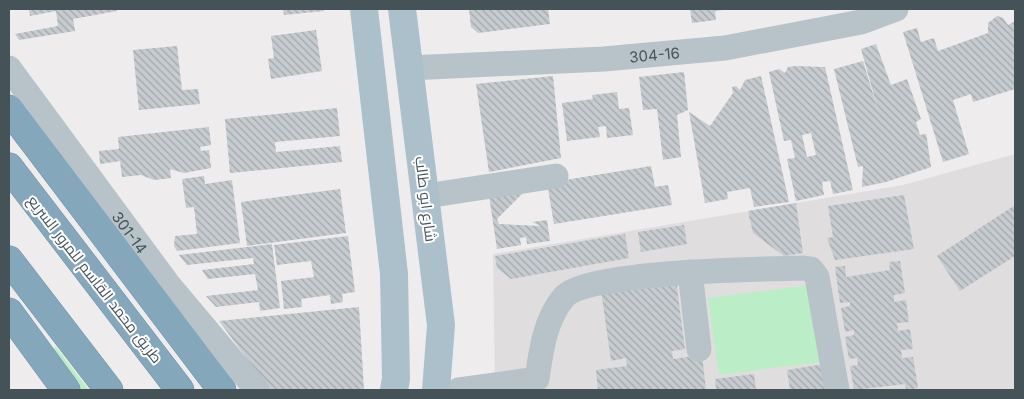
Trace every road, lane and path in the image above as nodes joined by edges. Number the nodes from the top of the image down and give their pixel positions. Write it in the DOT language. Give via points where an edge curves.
graph roads {
  1 [pos="364,9"];
  2 [pos="402,9"];
  3 [pos="896,9"];
  4 [pos="9,68"];
  5 [pos="409,68"];
  6 [pos="9,109"];
  7 [pos="9,168"];
  8 [pos="556,176"];
  9 [pos="426,196"];
  10 [pos="9,260"];
  11 [pos="690,272"];
  12 [pos="10,318"];
  13 [pos="699,350"];
  14 [pos="541,384"];
  15 [pos="447,389"];
  16 [pos="66,390"];
  17 [pos="109,390"];
  18 [pos="180,390"];
  19 [pos="222,390"];
  20 [pos="256,390"];
  21 [pos="394,390"];
  22 [pos="837,390"];
  1 -- 21 [label="main road" via="394,274"];
  2 -- 5 [label="main road, شارع ابو طالب"];
  3 -- 5 [label="street, 304-16" via="862,22 725,48 604,59"];
  4 -- 20 [label="street, 301-14" via="168,284"];
  5 -- 9 [label="main road, شارع ابو طالب"];
  6 -- 19 [label="highway"];
  7 -- 18 [label="highway, طريق محمد القاسم للمرور السريع"];
  8 -- 9 [label="street"];
  9 -- 15 [label="main road, شارع ابو طالب"];
  10 -- 17 [label="highway"];
  11 -- 13 [label="street"];
  11 -- 14 [label="street" via="594,283 565,295 551,318 542,344"];
  11 -- 22 [label="street" via="811,270 818,277"];
  12 -- 16 [label="highway"];
  14 -- 15 [label="street"];
}
